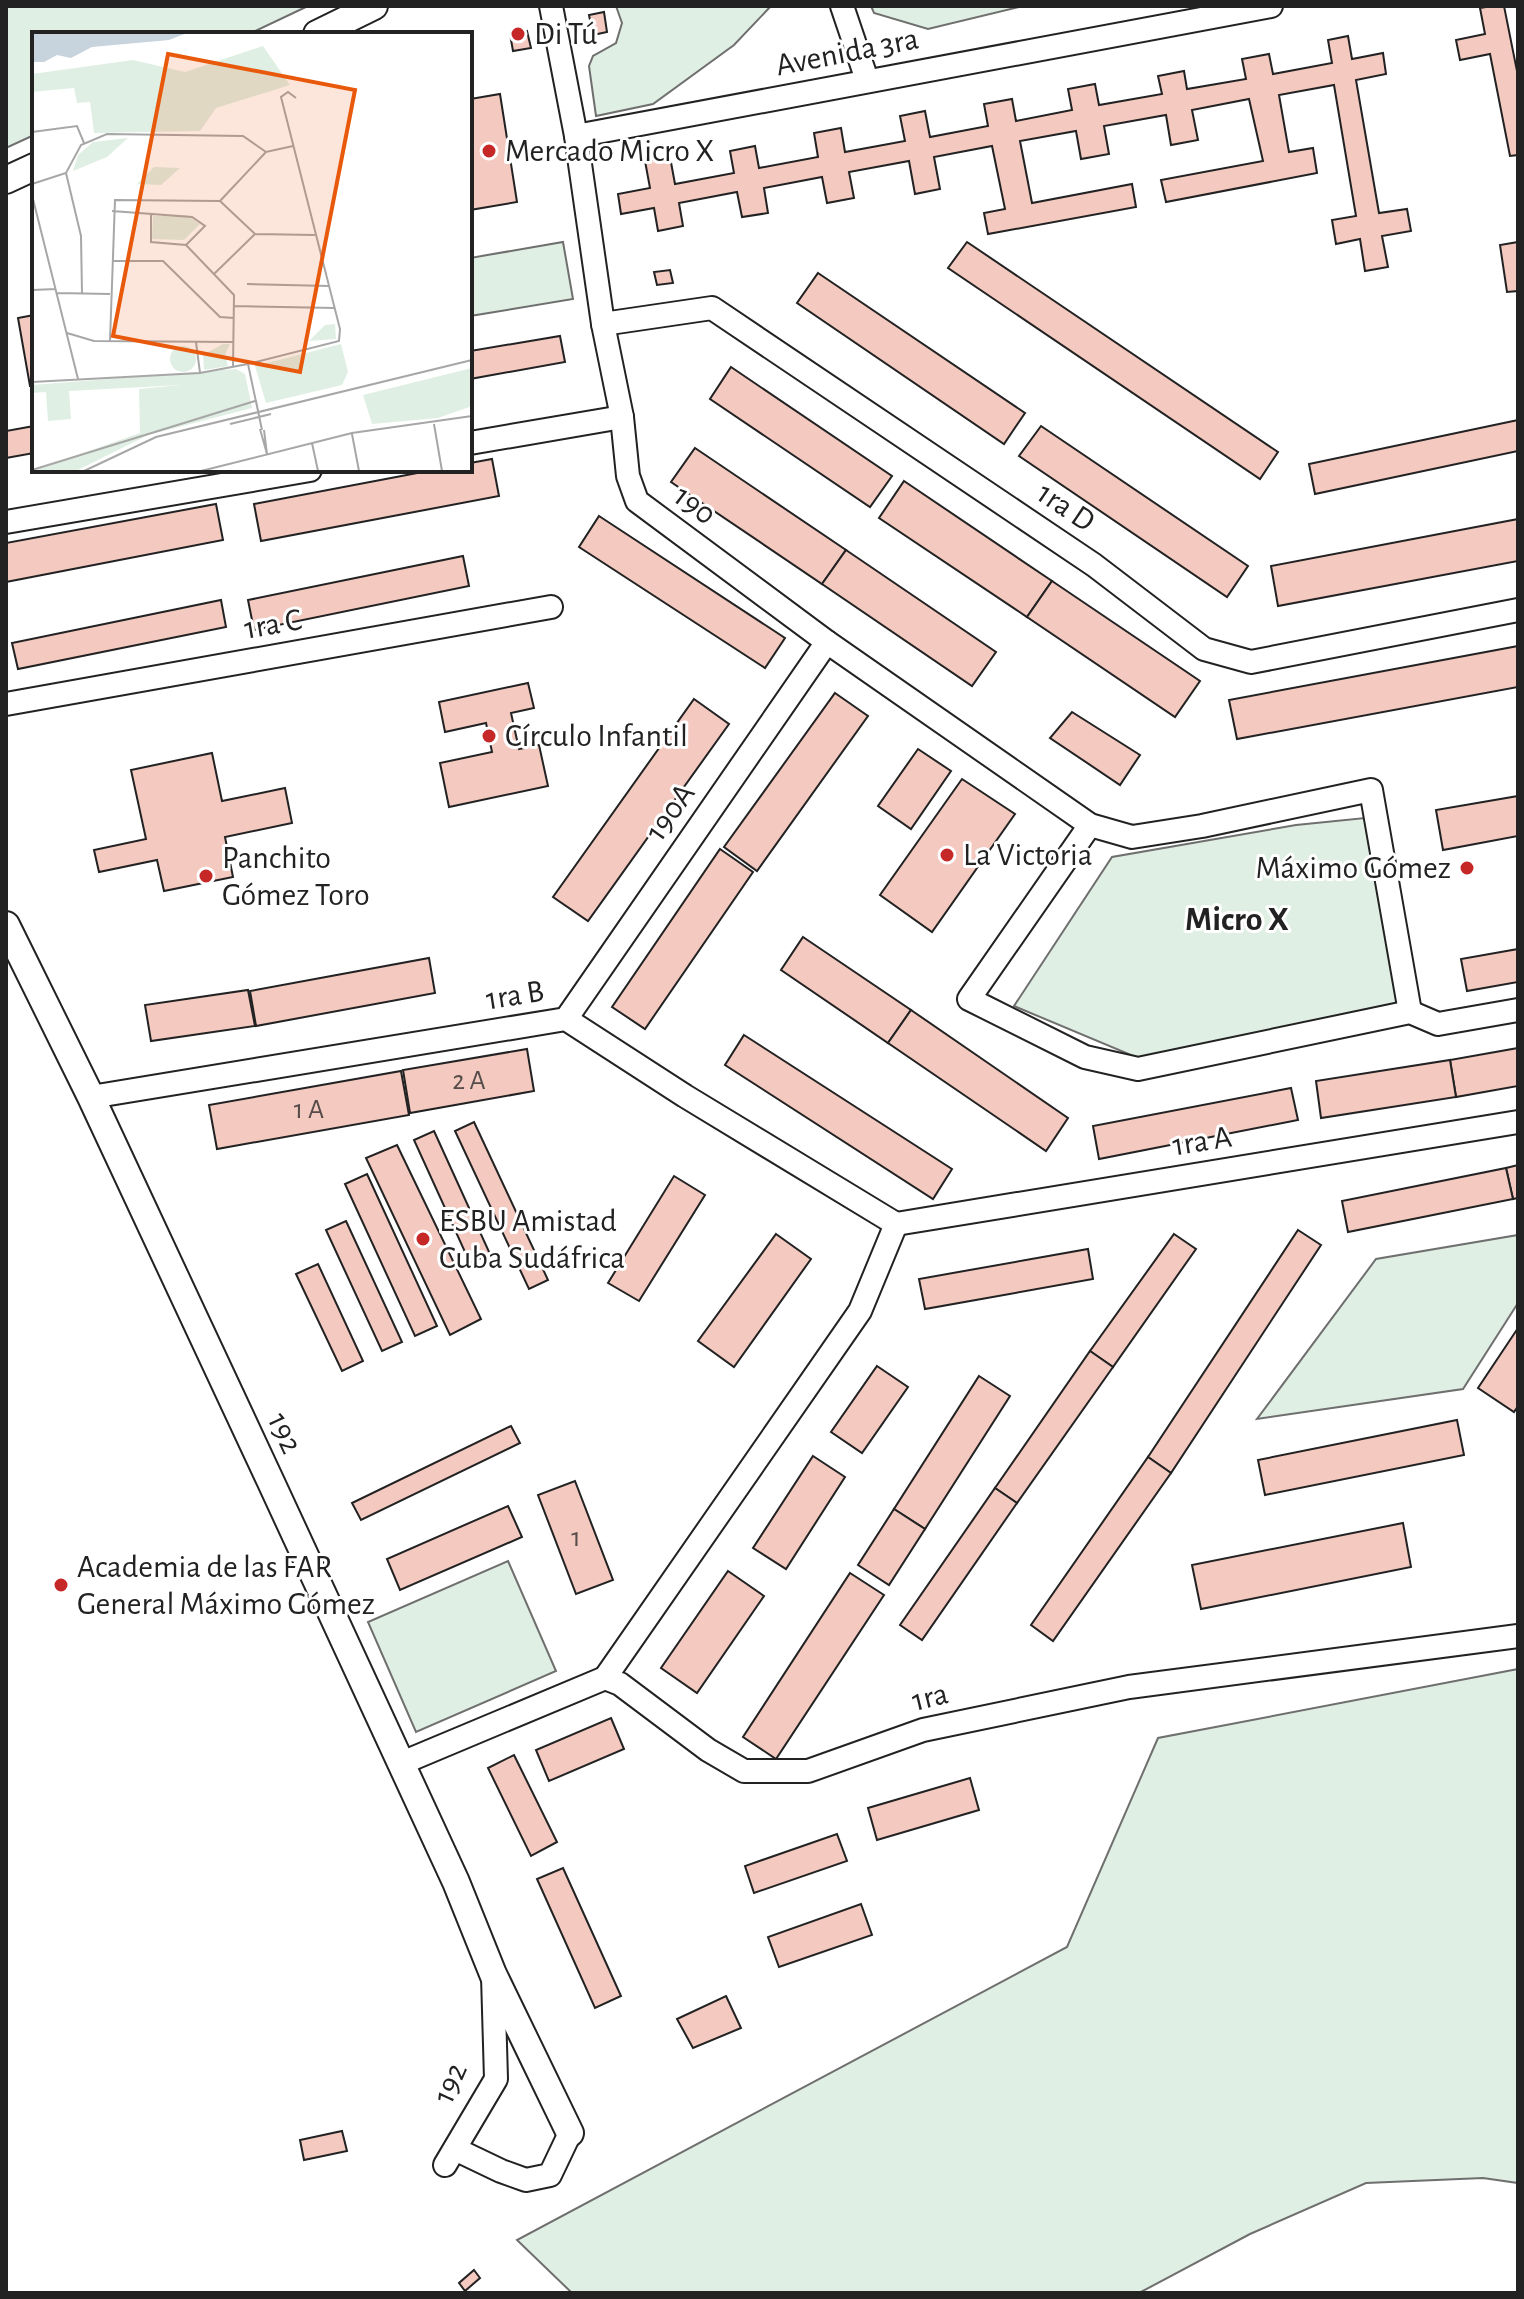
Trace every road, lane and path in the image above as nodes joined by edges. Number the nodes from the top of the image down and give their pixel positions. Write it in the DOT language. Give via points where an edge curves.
graph roads {
  1 [pos="374,6"];
  2 [pos="551,6"];
  3 [pos="842,6"];
  4 [pos="1271,6"];
  5 [pos="321,32"];
  6 [pos="867,80"];
  7 [pos="576,136"];
  8 [pos="32,168"];
  9 [pos="6,180"];
  10 [pos="603,324"];
  11 [pos="622,417"];
  12 [pos="472,443"];
  13 [pos="298,472"];
  14 [pos="6,522"];
  15 [pos="551,607"];
  16 [pos="1518,610"];
  17 [pos="827,642"];
  18 [pos="6,704"];
  19 [pos="1090,825"];
  20 [pos="6,925"];
  21 [pos="1518,1010"];
  22 [pos="1410,1012"];
  23 [pos="566,1019"];
  24 [pos="91,1097"];
  25 [pos="1518,1122"];
  26 [pos="896,1224"];
  27 [pos="1518,1636"];
  28 [pos="605,1678"];
  29 [pos="402,1763"];
  30 [pos="493,1974"];
  31 [pos="570,2133"];
  1 -- 5 [label="street"];
  2 -- 7 [label="street, 190"];
  3 -- 6 [label="street"];
  4 -- 6 [label="street, Avenida 3ra"];
  6 -- 7 [label="street, Avenida 3ra"];
  7 -- 10 [label="street, 190"];
  8 -- 9 [label="street"];
  10 -- 11 [label="street, 190"];
  10 -- 16 [label="street, 1ra D" via="712,308 1094,565 1204,649 1251,662"];
  11 -- 12 [label="street"];
  11 -- 17 [label="street, 190" via="628,476 637,501"];
  13 -- 14 [label="street"];
  15 -- 18 [label="street, 1ra C"];
  17 -- 19 [label="street, 190"];
  17 -- 23 [label="street, 190A"];
  19 -- 22 [label="street, 190" via="1132,837 1371,790"];
  19 -- 22 [label="street" via="969,999 1085,1057 1138,1069"];
  20 -- 24 [label="street, 192"];
  21 -- 22 [label="street" via="1438,1024"];
  23 -- 24 [label="street, 1ra B"];
  23 -- 26 [label="street, 1ra B"];
  24 -- 29 [label="street, 192"];
  25 -- 26 [label="street, 1ra A"];
  26 -- 28 [label="street" via="860,1311"];
  27 -- 28 [label="street, 1ra" via="1129,1687 923,1730 808,1771 744,1771"];
  28 -- 29 [label="street"];
  29 -- 30 [label="street, 192"];
  30 -- 31 [label="street, 192"];
  30 -- 31 [label="street, 192" via="496,2079 450,2157 526,2180 550,2175"];
}
